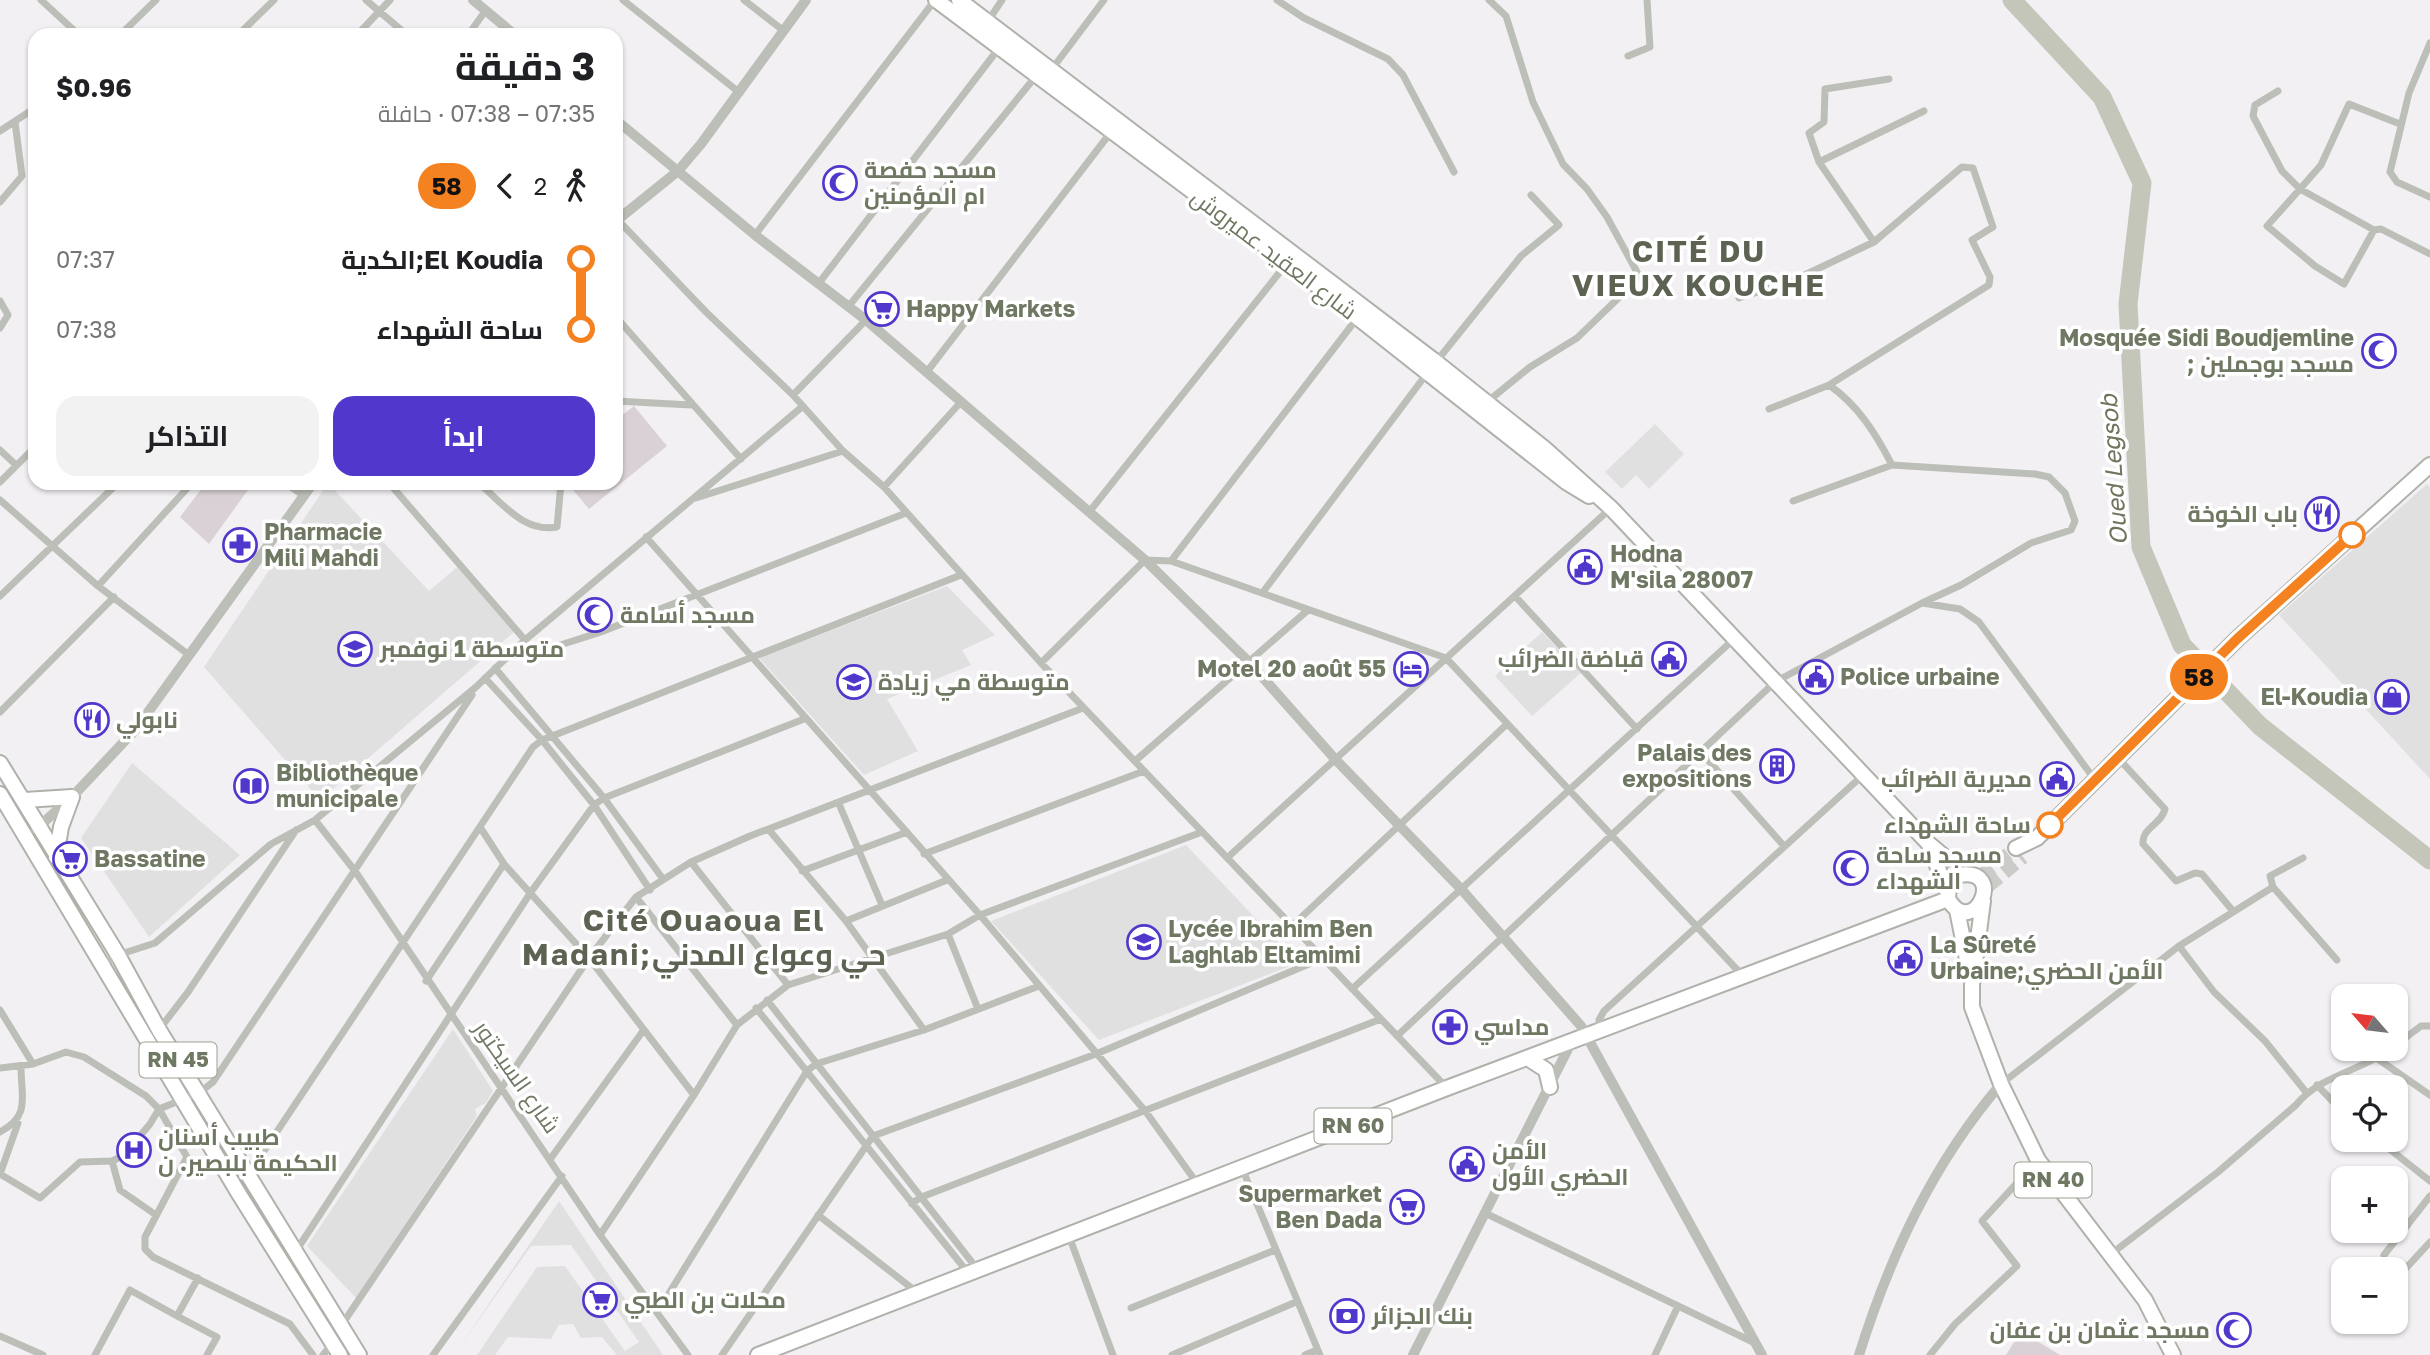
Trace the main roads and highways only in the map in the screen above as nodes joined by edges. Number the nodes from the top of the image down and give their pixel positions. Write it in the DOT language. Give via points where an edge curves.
graph roads {
  1 [pos="935,0"];
  2 [pos="959,0"];
  3 [pos="1432,367"];
  4 [pos="2430,465"];
  5 [pos="1611,508"];
  6 [pos="0,763"];
  7 [pos="0,794"];
  8 [pos="25,800"];
  9 [pos="1929,844"];
  10 [pos="2019,853"];
  11 [pos="56,857"];
  12 [pos="1965,884"];
  13 [pos="1972,985"];
  14 [pos="1529,1059"];
  15 [pos="1550,1087"];
  16 [pos="332,1351"];
  17 [pos="359,1355"];
  18 [pos="758,1355"];
  19 [pos="2173,1355"];
  1 -- 3 [label="main road, شارع العقيد عميروش" via="1358,317"];
  2 -- 3 [label="main road, شارع العقيد عميروش"];
  3 -- 5 [label="main road, شارع العقيد عميروش" via="1545,449"];
  3 -- 5 [label="main road, شارع العقيد عميروش" via="1566,482"];
  4 -- 10 [label="main road" via="2237,639"];
  5 -- 9 [label="main road, شارع العقيد عميروش"];
  6 -- 8 [label="main road, RN 45"];
  7 -- 16 [label="main road, RN 45"];
  8 -- 11 [label="main road, RN 45"];
  8 -- 11 [label="main road" via="72,797"];
  9 -- 12 [label="main road"];
  9 -- 12 [label="main road, شارع العقيد عميروش"];
  11 -- 17 [label="main road, RN 45"];
  12 -- 13 [label="main road, RN 40"];
  12 -- 13 [label="main road, RN 40"];
  12 -- 14 [label="main road, RN 60"];
  13 -- 19 [label="main road, RN 40" via="1978,1029 2038,1160 2155,1316"];
  14 -- 15 [label="main road" via="1546,1070"];
  14 -- 18 [label="main road, RN 60"];
}
